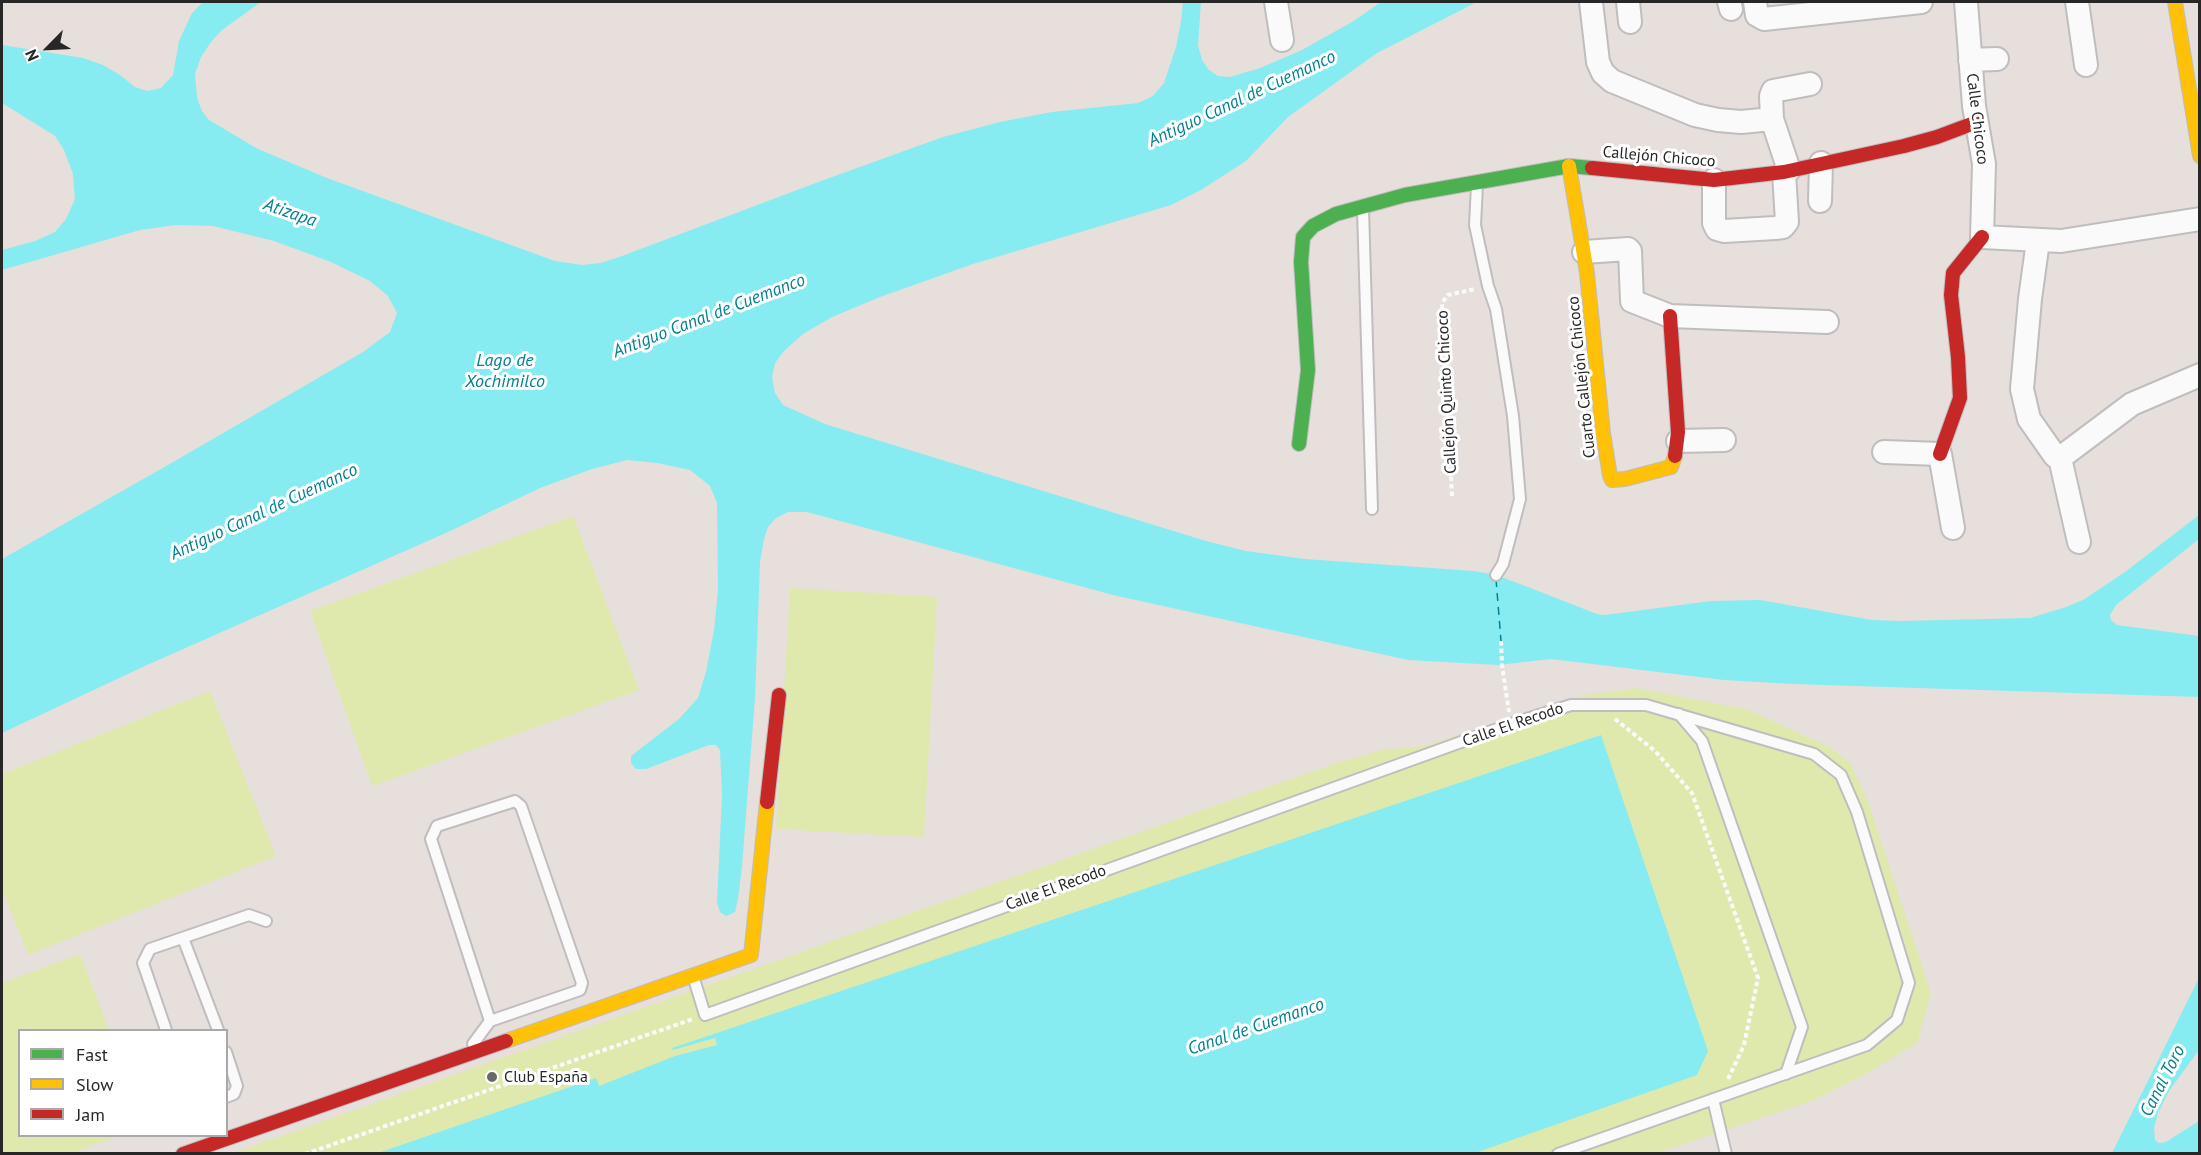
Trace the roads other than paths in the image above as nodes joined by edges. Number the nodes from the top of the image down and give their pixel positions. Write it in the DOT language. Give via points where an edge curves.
graph roads {
  1 [pos="1276,2"];
  2 [pos="1591,2"];
  3 [pos="1755,2"];
  4 [pos="1921,2"];
  5 [pos="1966,2"];
  6 [pos="2077,2"];
  7 [pos="2175,2"];
  8 [pos="1835,7"];
  9 [pos="1282,40"];
  10 [pos="1997,58"];
  11 [pos="1970,60"];
  12 [pos="2086,65"];
  13 [pos="1810,84"];
  14 [pos="2196,116"];
  15 [pos="1772,118"];
  16 [pos="1977,122"];
  17 [pos="2199,156"];
  18 [pos="1821,163"];
  19 [pos="1569,166"];
  20 [pos="1786,171"];
  21 [pos="1714,180"];
  22 [pos="1477,182"];
  23 [pos="1820,201"];
  24 [pos="1363,206"];
  25 [pos="2199,219"];
  26 [pos="1982,237"];
  27 [pos="2038,241"];
  28 [pos="1584,252"];
  29 [pos="1670,316"];
  30 [pos="1827,322"];
  31 [pos="2199,375"];
  32 [pos="1724,440"];
  33 [pos="1678,441"];
  34 [pos="1299,444"];
  35 [pos="1884,452"];
  36 [pos="1940,454"];
  37 [pos="2060,458"];
  38 [pos="1372,509"];
  39 [pos="1953,528"];
  40 [pos="2079,543"];
  41 [pos="1496,575"];
  42 [pos="779,695"];
  43 [pos="1678,714"];
  44 [pos="266,921"];
  45 [pos="183,938"];
  46 [pos="693,976"];
  47 [pos="490,1021"];
  48 [pos="166,1029"];
  49 [pos="218,1029"];
  50 [pos="466,1055"];
  51 [pos="228,1058"];
  52 [pos="1786,1074"];
  53 [pos="228,1096"];
  54 [pos="1716,1098"];
  55 [pos="228,1133"];
  56 [pos="202,1141"];
  57 [pos="183,1154"];
  58 [pos="1558,1154"];
  59 [pos="1726,1154"];
  1 -- 9 [label="street"];
  2 -- 15 [label="street" via="1598,62 1612,81 1695,115 1741,122"];
  3 -- 8 [label="street" via="1757,15 1764,19"];
  4 -- 8 [label="street"];
  5 -- 11 [label="street, Calle Chicoco"];
  6 -- 12 [label="street"];
  7 -- 14 [label="street"];
  10 -- 11 [label="street"];
  11 -- 16 [label="street, Calle Chicoco"];
  13 -- 15 [label="street" via="1773,92"];
  14 -- 17 [label="street"];
  15 -- 20 [label="street"];
  16 -- 18 [label="street, Callejón Chicoco" via="1904,146"];
  16 -- 26 [label="street, Calle Chicoco" via="1984,164"];
  18 -- 20 [label="street, Callejón Chicoco"];
  18 -- 23 [label="street"];
  19 -- 21 [label="street, Callejón Chicoco"];
  19 -- 22 [label="street, Callejón Chicoco"];
  19 -- 28 [label="street, Cuarto Callejón Chicoco"];
  20 -- 21 [label="street, Callejón Chicoco"];
  20 -- 21 [label="street" via="1787,222 1775,228 1717,229"];
  22 -- 24 [label="street, Callejón Chicoco"];
  22 -- 41 [label="lane" via="1475,225 1496,309 1513,416 1520,499 1503,564"];
  24 -- 34 [label="street, Callejón Chicoco" via="1335,214 1313,226 1303,237 1300,262 1308,370"];
  24 -- 38 [label="lane"];
  25 -- 27 [label="street" via="2061,241"];
  26 -- 27 [label="street"];
  26 -- 36 [label="street" via="1953,273 1951,295 1960,398"];
  27 -- 37 [label="street" via="2022,389 2029,419"];
  28 -- 29 [label="street" via="1628,249 1632,301"];
  28 -- 33 [label="street, Cuarto Callejón Chicoco" via="1610,477 1625,479 1671,467"];
  29 -- 30 [label="street"];
  29 -- 33 [label="street, Cuarto Callejón Chicoco"];
  31 -- 37 [label="street" via="2132,404"];
  32 -- 33 [label="street"];
  35 -- 36 [label="street"];
  36 -- 39 [label="street"];
  37 -- 40 [label="street"];
  42 -- 46 [label="street" via="751,955"];
  43 -- 46 [label="lane, Calle El Recodo" via="1646,705 1571,705 705,1015"];
  43 -- 52 [label="lane" via="1702,741 1802,1027"];
  43 -- 52 [label="lane, Calle El Recodo" via="1814,754 1841,775 1857,812 1909,983 1897,1020 1867,1045"];
  44 -- 45 [label="lane" via="249,915"];
  45 -- 48 [label="lane" via="150,949 143,963"];
  45 -- 49 [label="lane"];
  46 -- 50 [label="street"];
  47 -- 47 [label="lane" via="431,839 437,826 515,801 521,806 582,983 580,990"];
  47 -- 50 [label="lane"];
  50 -- 55 [label="street"];
  51 -- 53 [label="lane" via="237,1086 234,1094"];
  52 -- 54 [label="lane, Calle El Recodo"];
  54 -- 58 [label="lane, Calle El Recodo"];
  54 -- 59 [label="lane"];
  56 -- 57 [label="street"];
}
